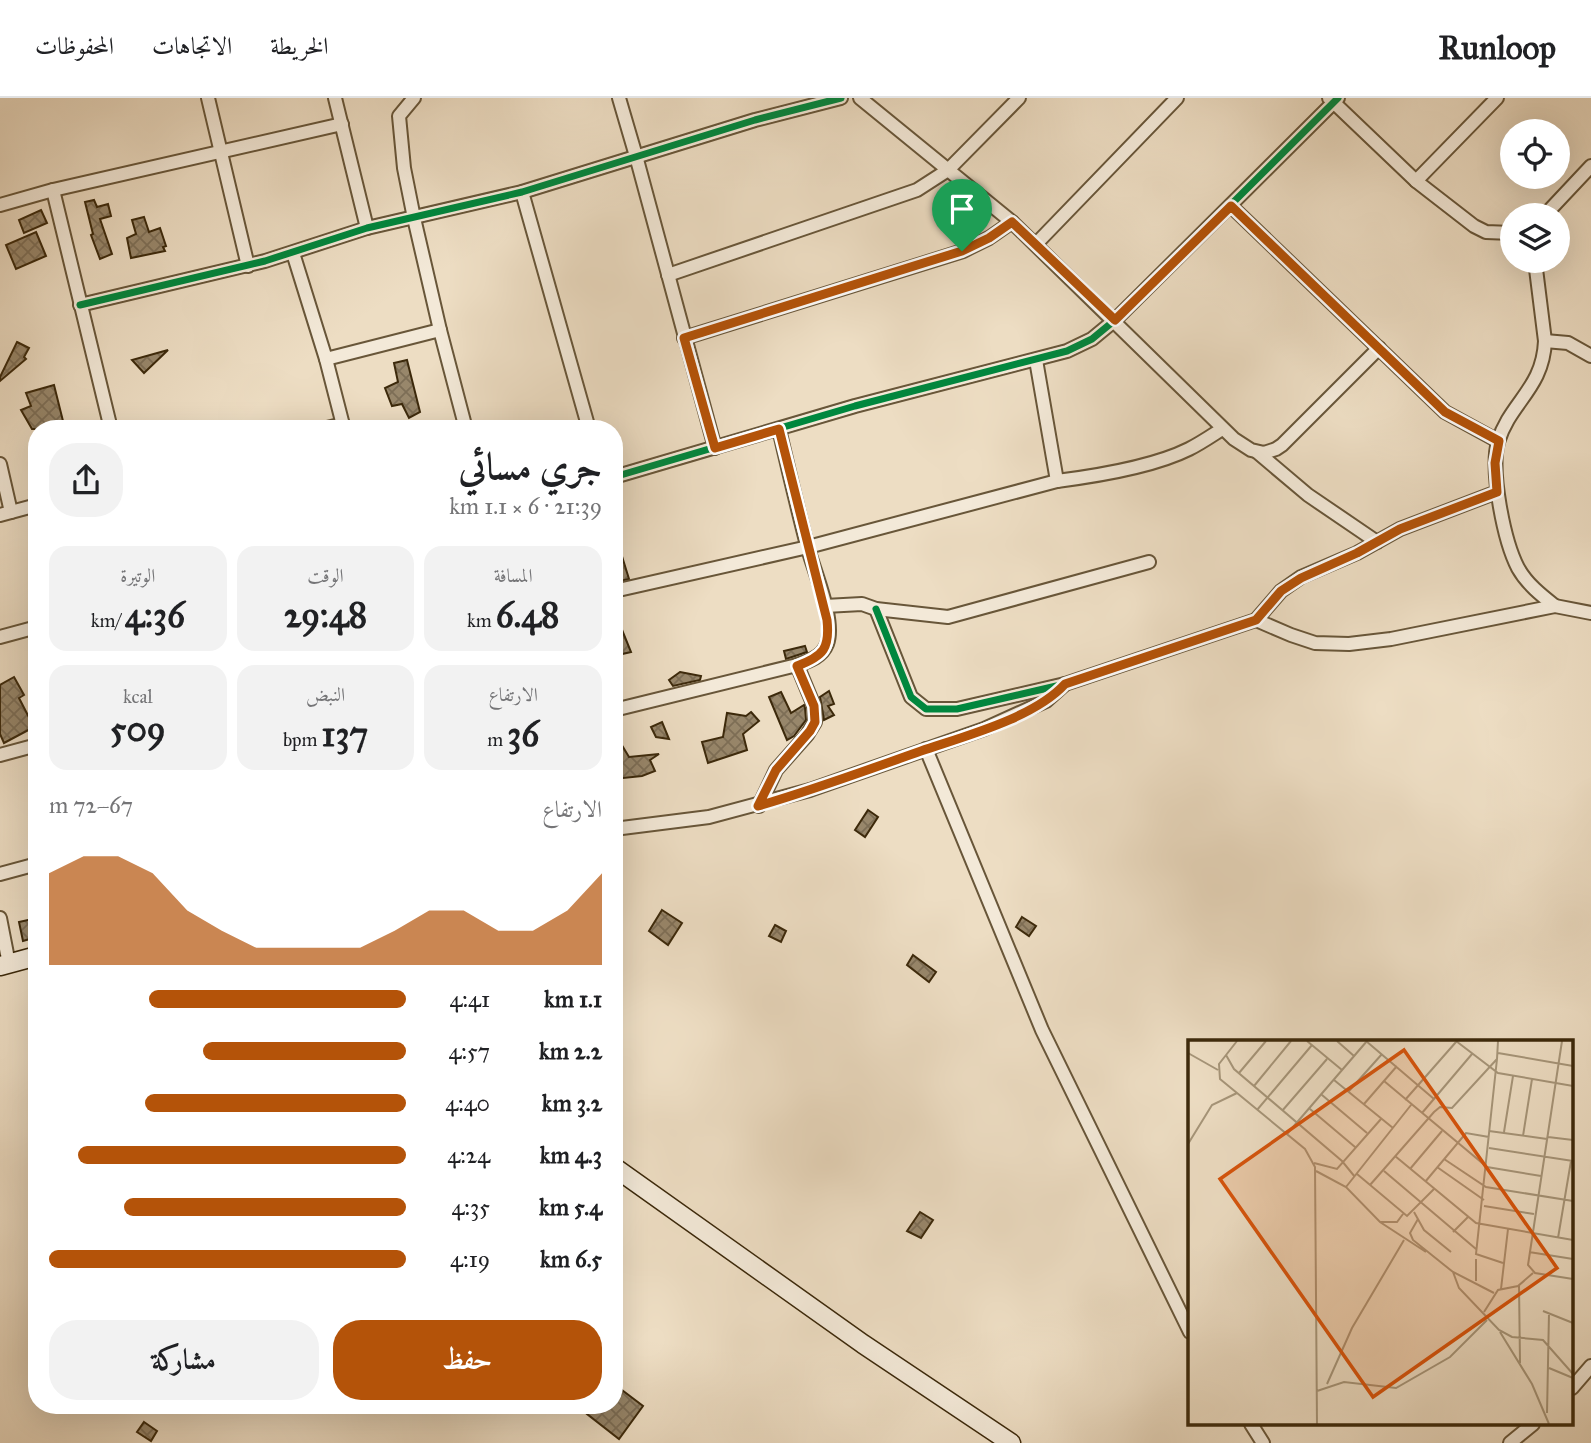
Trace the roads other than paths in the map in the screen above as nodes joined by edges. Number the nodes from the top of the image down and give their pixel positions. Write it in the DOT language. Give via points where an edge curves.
graph roads {
  1 [pos="208,98"];
  2 [pos="335,98"];
  3 [pos="414,98"];
  4 [pos="619,98"];
  5 [pos="841,98"];
  6 [pos="860,98"];
  7 [pos="1019,98"];
  8 [pos="1177,98"];
  9 [pos="1497,98"];
  10 [pos="1333,99"];
  11 [pos="342,124"];
  12 [pos="221,153"];
  13 [pos="636,156"];
  14 [pos="1591,166"];
  15 [pos="948,170"];
  16 [pos="1416,181"];
  17 [pos="53,190"];
  18 [pos="522,192"];
  19 [pos="1556,203"];
  20 [pos="0,205"];
  21 [pos="1231,206"];
  22 [pos="414,218"];
  23 [pos="1012,222"];
  24 [pos="367,228"];
  25 [pos="1500,234"];
  26 [pos="1036,244"];
  27 [pos="293,253"];
  28 [pos="248,266"];
  29 [pos="1536,273"];
  30 [pos="668,275"];
  31 [pos="80,305"];
  32 [pos="1115,320"];
  33 [pos="440,330"];
  34 [pos="684,338"];
  35 [pos="1545,341"];
  36 [pos="1379,348"];
  37 [pos="1591,356"];
  38 [pos="326,359"];
  39 [pos="1036,360"];
  40 [pos="109,420"];
  41 [pos="342,420"];
  42 [pos="465,420"];
  43 [pos="586,420"];
  44 [pos="779,429"];
  45 [pos="1222,429"];
  46 [pos="1499,441"];
  47 [pos="715,448"];
  48 [pos="1257,452"];
  49 [pos="0,464"];
  50 [pos="623,474"];
  51 [pos="1057,481"];
  52 [pos="1497,492"];
  53 [pos="28,508"];
  54 [pos="6,514"];
  55 [pos="1377,542"];
  56 [pos="807,547"];
  57 [pos="1149,562"];
  58 [pos="623,589"];
  59 [pos="825,606"];
  60 [pos="1555,606"];
  61 [pos="876,609"];
  62 [pos="1591,613"];
  63 [pos="1256,620"];
  64 [pos="28,629"];
  65 [pos="0,637"];
  66 [pos="797,666"];
  67 [pos="1065,684"];
  68 [pos="623,708"];
  69 [pos="28,748"];
  70 [pos="926,749"];
  71 [pos="0,755"];
  72 [pos="758,806"];
  73 [pos="623,828"];
  74 [pos="28,866"];
  75 [pos="0,873"];
  76 [pos="0,918"];
  77 [pos="28,958"];
  78 [pos="4,965"];
  79 [pos="623,1173"];
  80 [pos="1188,1328"];
  81 [pos="1591,1366"];
  82 [pos="1574,1386"];
  83 [pos="1252,1426"];
  84 [pos="1531,1426"];
  85 [pos="1011,1443"];
  86 [pos="1264,1443"];
  87 [pos="1510,1443"];
  1 -- 12 [label="street"];
  2 -- 11 [label="street"];
  3 -- 22 [label="street" via="399,116"];
  4 -- 13 [label="street"];
  5 -- 13 [label="street"];
  6 -- 15 [label="street"];
  7 -- 15 [label="street"];
  8 -- 26 [label="street"];
  9 -- 16 [label="street"];
  10 -- 16 [label="street"];
  10 -- 21 [label="street"];
  11 -- 12 [label="street"];
  11 -- 24 [label="street"];
  12 -- 17 [label="street"];
  12 -- 28 [label="street"];
  13 -- 18 [label="street"];
  13 -- 30 [label="street"];
  14 -- 19 [label="street"];
  15 -- 23 [label="street"];
  15 -- 30 [label="street" via="898,198"];
  16 -- 25 [label="street" via="1474,226"];
  17 -- 20 [label="street"];
  17 -- 31 [label="street"];
  18 -- 22 [label="street"];
  18 -- 43 [label="street"];
  21 -- 32 [label="street"];
  21 -- 36 [label="street"];
  22 -- 24 [label="street"];
  22 -- 33 [label="street"];
  23 -- 26 [label="street"];
  23 -- 34 [label="street" via="962,251"];
  24 -- 27 [label="street"];
  26 -- 32 [label="street"];
  27 -- 28 [label="street"];
  27 -- 38 [label="street"];
  28 -- 31 [label="street"];
  29 -- 35 [label="street"];
  30 -- 34 [label="street"];
  31 -- 40 [label="street"];
  32 -- 39 [label="street" via="1080,345"];
  32 -- 45 [label="street"];
  33 -- 38 [label="street"];
  33 -- 42 [label="street"];
  34 -- 47 [label="street"];
  35 -- 37 [label="street" via="1568,343"];
  35 -- 46 [label="street" via="1535,382"];
  36 -- 46 [label="street" via="1445,412"];
  36 -- 48 [label="street" via="1282,445"];
  38 -- 41 [label="street"];
  39 -- 44 [label="street"];
  39 -- 51 [label="street"];
  44 -- 47 [label="street"];
  44 -- 56 [label="street"];
  45 -- 48 [label="street"];
  45 -- 51 [label="street" via="1172,456"];
  46 -- 52 [label="street"];
  47 -- 50 [label="street"];
  48 -- 55 [label="street" via="1308,495"];
  49 -- 54 [label="street"];
  51 -- 56 [label="street"];
  52 -- 55 [label="street"];
  52 -- 60 [label="street" via="1518,567"];
  53 -- 54 [label="street"];
  55 -- 63 [label="street" via="1291,583"];
  56 -- 58 [label="street"];
  56 -- 59 [label="street"];
  57 -- 61 [label="street" via="948,617"];
  59 -- 61 [label="street" via="862,604"];
  59 -- 66 [label="street" via="829,632 825,648"];
  60 -- 62 [label="street"];
  60 -- 63 [label="street" via="1349,644 1315,643"];
  61 -- 67 [label="street" via="907,690 926,709 957,709"];
  63 -- 67 [label="street"];
  64 -- 65 [label="street"];
  66 -- 68 [label="street"];
  66 -- 72 [label="street" via="814,706 815,722 776,770"];
  67 -- 70 [label="street" via="1030,709"];
  69 -- 71 [label="street"];
  70 -- 72 [label="street"];
  70 -- 80 [label="street" via="1042,1030"];
  72 -- 73 [label="street"];
  74 -- 75 [label="street"];
  76 -- 78 [label="street"];
  77 -- 78 [label="main road"];
  79 -- 85 [label="main road"];
  81 -- 82 [label="street"];
  83 -- 86 [label="street"];
  84 -- 87 [label="street"];
}
